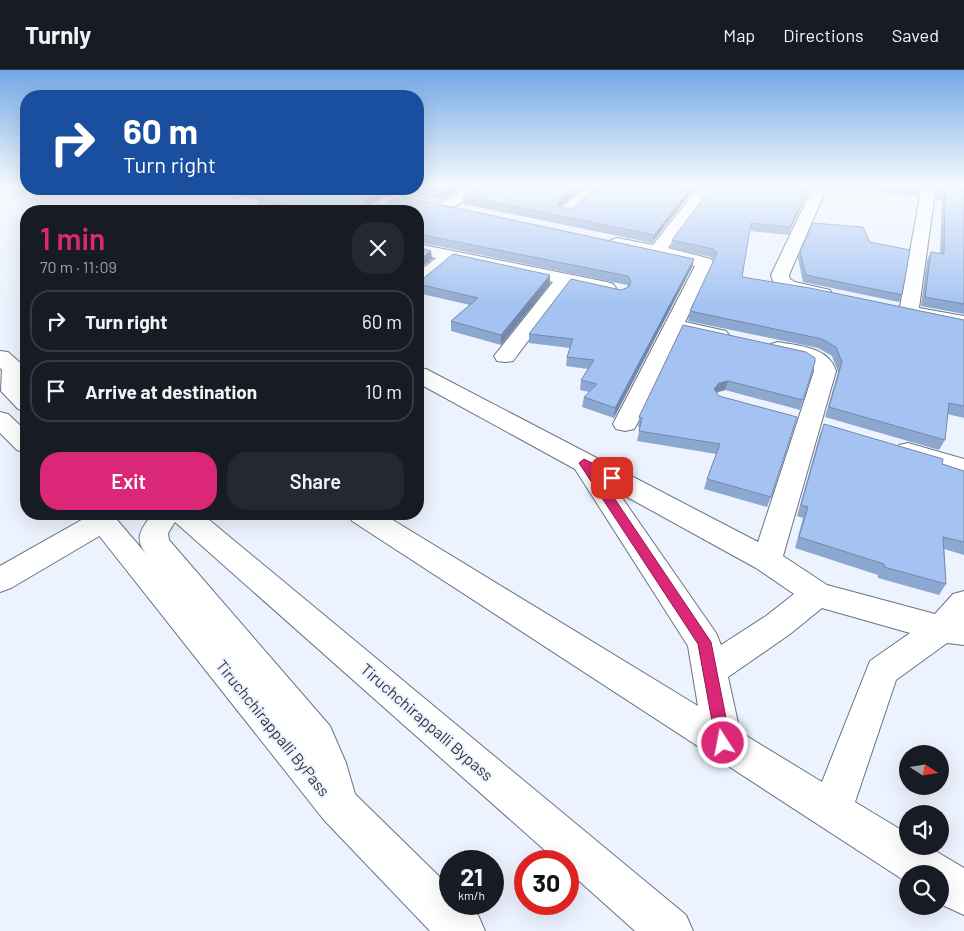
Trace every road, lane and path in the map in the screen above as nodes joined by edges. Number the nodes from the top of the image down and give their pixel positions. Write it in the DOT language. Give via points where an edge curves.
graph roads {
  1 [pos="676,225"];
  2 [pos="803,225"];
  3 [pos="923,225"];
  4 [pos="599,239"];
  5 [pos="424,250"];
  6 [pos="656,251"];
  7 [pos="449,256"];
  8 [pos="424,275"];
  9 [pos="565,278"];
  10 [pos="619,291"];
  11 [pos="843,298"];
  12 [pos="890,308"];
  13 [pos="910,312"];
  14 [pos="964,322"];
  15 [pos="673,326"];
  16 [pos="505,356"];
  17 [pos="13,368"];
  18 [pos="424,377"];
  19 [pos="20,398"];
  20 [pos="0,419"];
  21 [pos="626,424"];
  22 [pos="20,439"];
  23 [pos="887,445"];
  24 [pos="584,463"];
  25 [pos="964,468"];
  26 [pos="96,520"];
  27 [pos="105,520"];
  28 [pos="162,520"];
  29 [pos="191,520"];
  30 [pos="371,520"];
  31 [pos="768,560"];
  32 [pos="0,580"];
  33 [pos="817,594"];
  34 [pos="957,621"];
  35 [pos="710,670"];
  36 [pos="723,743"];
  37 [pos="338,806"];
  38 [pos="832,811"];
  39 [pos="918,865"];
  40 [pos="949,884"];
  41 [pos="964,893"];
  42 [pos="462,931"];
  43 [pos="670,931"];
  1 -- 6 [label="main road"];
  2 -- 11 [label="main road" via="780,276 781,281 789,286"];
  3 -- 13 [label="main road"];
  4 -- 6 [label="main road"];
  5 -- 7 [label="main road"];
  6 -- 15 [label="main road" via="705,263"];
  7 -- 8 [label="main road"];
  7 -- 9 [label="main road"];
  9 -- 10 [label="main road"];
  9 -- 16 [label="main road"];
  12 -- 13 [label="main road"];
  13 -- 14 [label="main road"];
  15 -- 21 [label="main road"];
  15 -- 31 [label="main road" via="810,355 823,363 825,371 811,422"];
  17 -- 19 [label="main road" via="12,391"];
  18 -- 24 [label="main road"];
  20 -- 22 [label="main road"];
  23 -- 25 [label="main road"];
  24 -- 31 [label="main road"];
  24 -- 35 [label="main road" via="704,642"];
  26 -- 32 [label="main road"];
  27 -- 37 [label="main road, Tiruchchirappalli ByPass"];
  28 -- 37 [label="main road" via="154,534 154,543 316,738 327,763"];
  29 -- 43 [label="main road, Tiruchchirappalli Bypass"];
  30 -- 36 [label="main road"];
  31 -- 33 [label="main road"];
  33 -- 34 [label="main road"];
  33 -- 35 [label="main road" via="778,625"];
  34 -- 38 [label="main road" via="882,671"];
  35 -- 36 [label="main road"];
  36 -- 38 [label="main road"];
  37 -- 42 [label="main road, Tiruchchirappalli ByPass"];
  38 -- 39 [label="main road"];
  40 -- 41 [label="main road"];
}
